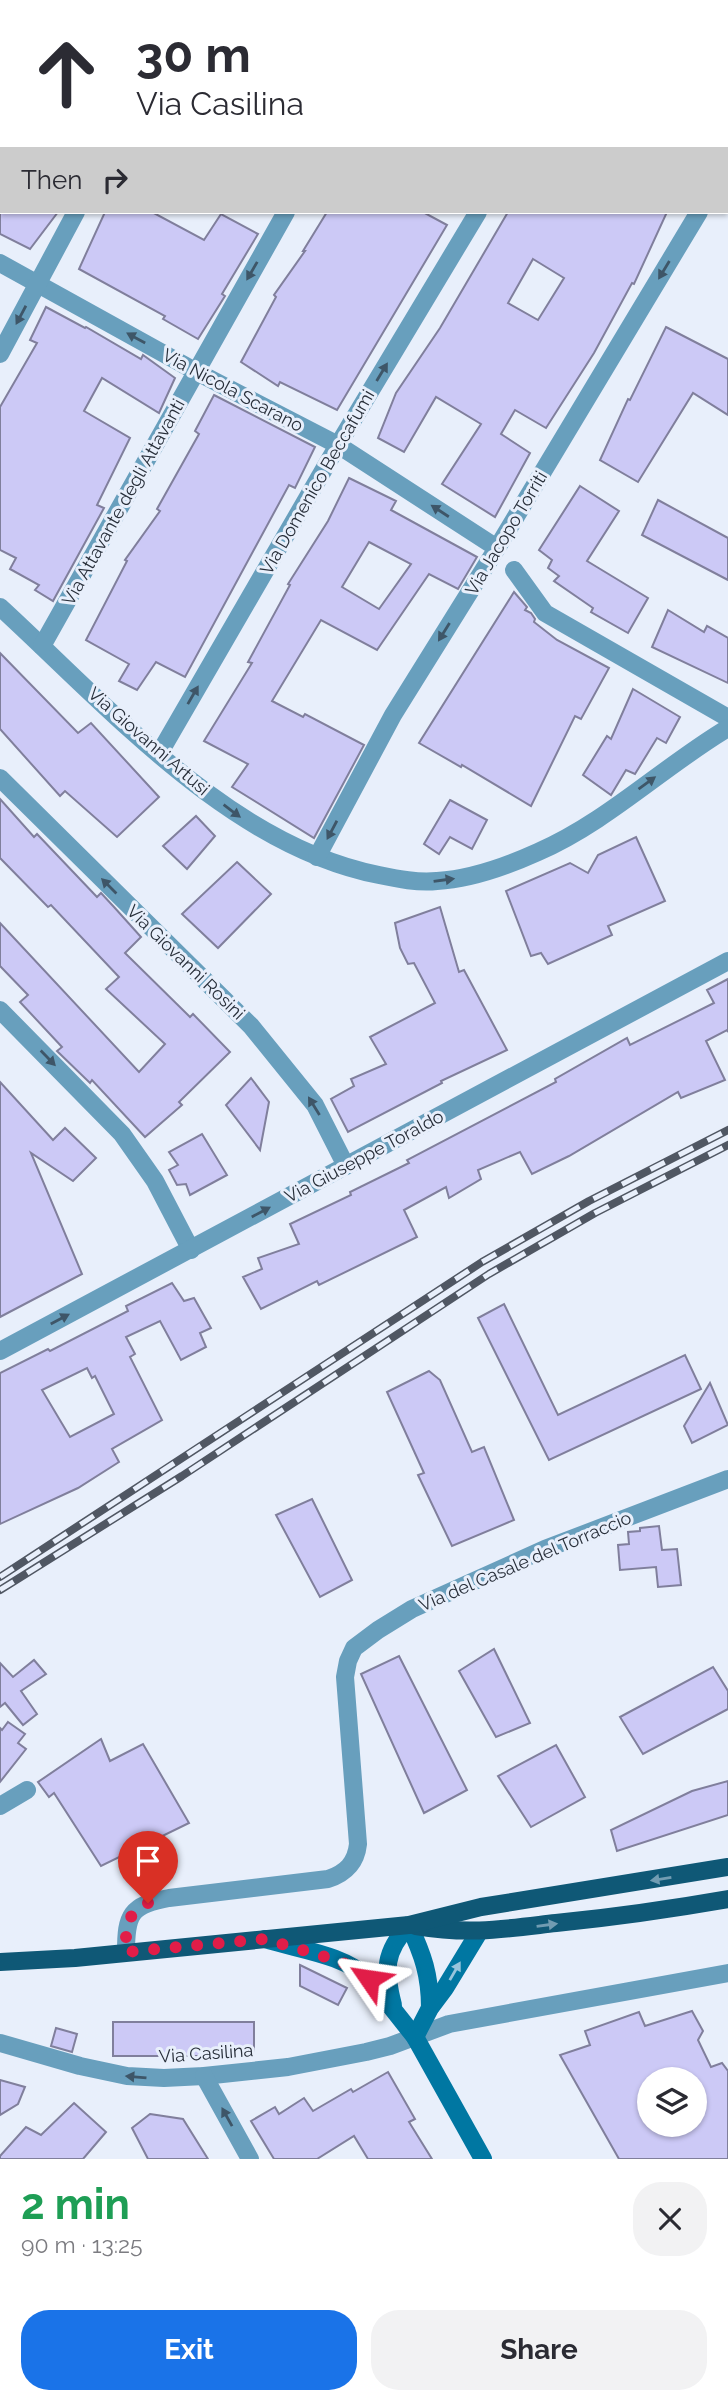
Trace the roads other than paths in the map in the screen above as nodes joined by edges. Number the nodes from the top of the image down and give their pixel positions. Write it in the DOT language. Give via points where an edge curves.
graph roads {
  1 [pos="75,214"];
  2 [pos="285,214"];
  3 [pos="477,214"];
  4 [pos="698,214"];
  5 [pos="0,262"];
  6 [pos="38,283"];
  7 [pos="0,354"];
  8 [pos="195,371"];
  9 [pos="338,445"];
  10 [pos="497,548"];
  11 [pos="514,570"];
  12 [pos="0,607"];
  13 [pos="42,646"];
  14 [pos="728,718"];
  15 [pos="728,728"];
  16 [pos="159,754"];
  17 [pos="0,778"];
  18 [pos="317,857"];
  19 [pos="728,961"];
  20 [pos="0,1010"];
  21 [pos="346,1166"];
  22 [pos="191,1250"];
  23 [pos="0,1352"];
  24 [pos="728,1479"];
  25 [pos="27,1790"];
  26 [pos="0,1806"];
  27 [pos="728,1867"];
  28 [pos="728,1899"];
  29 [pos="410,1925"];
  30 [pos="479,1932"];
  31 [pos="265,1939"];
  32 [pos="126,1952"];
  33 [pos="0,1962"];
  34 [pos="728,1973"];
  35 [pos="430,2008"];
  36 [pos="395,2015"];
  37 [pos="415,2037"];
  38 [pos="0,2043"];
  39 [pos="204,2076"];
  40 [pos="250,2159"];
  41 [pos="483,2159"];
  1 -- 6 [label="street"];
  2 -- 8 [label="street, Via Attavante degli Attavanti, one-way"];
  9 -- 3 [label="street, Via Domenico Beccafumi, one-way"];
  4 -- 10 [label="street, Via Jacopo Torriti, one-way"];
  5 -- 6 [label="street, Via Nicola Scarano"];
  6 -- 7 [label="street, one-way"];
  8 -- 6 [label="street, Via Nicola Scarano, one-way"];
  8 -- 9 [label="street, Via Nicola Scarano"];
  8 -- 13 [label="street, Via Attavante degli Attavanti"];
  10 -- 9 [label="street, Via Nicola Scarano, one-way"];
  16 -- 9 [label="street, Via Domenico Beccafumi, one-way"];
  10 -- 18 [label="street, Via Jacopo Torriti, one-way" via="393,715"];
  11 -- 14 [label="street" via="545,613"];
  12 -- 13 [label="street, Via Giovanni Artusi"];
  13 -- 16 [label="street, Via Giovanni Artusi"];
  18 -- 15 [label="street, Via Giovanni Artusi, one-way" via="400,880 437,881 484,873 540,852 589,825"];
  16 -- 18 [label="street, Via Giovanni Artusi, one-way" via="241,818"];
  21 -- 17 [label="street, Via Giovanni Rosini, one-way" via="315,1104 251,1026"];
  19 -- 21 [label="street, Via Giuseppe Toraldo"];
  20 -- 22 [label="street, one-way" via="122,1134 155,1181"];
  22 -- 21 [label="street, Via Giuseppe Toraldo, one-way"];
  23 -- 22 [label="street, Via Giuseppe Toraldo, one-way"];
  24 -- 32 [label="street, Via del Casale del Torraccio" via="533,1554 412,1609 360,1643 351,1654 345,1677 358,1843 349,1868 328,1879 148,1903 135,1911 127,1924"];
  25 -- 26 [label="street"];
  27 -- 29 [label="main road, one-way" via="481,1907"];
  30 -- 28 [label="main road, one-way"];
  29 -- 30 [label="main road"];
  29 -- 31 [label="main road"];
  29 -- 35 [label="street" via="429,1977"];
  29 -- 36 [label="street" via="393,1944 388,1960"];
  35 -- 30 [label="street, one-way"];
  31 -- 32 [label="main road"];
  31 -- 36 [label="street" via="361,1971"];
  32 -- 33 [label="main road"];
  34 -- 37 [label="street, Via Casilina" via="483,2017"];
  35 -- 37 [label="street"];
  36 -- 37 [label="street"];
  37 -- 39 [label="street, Via Casilina" via="333,2059"];
  37 -- 41 [label="street"];
  39 -- 38 [label="street, Via Casilina, one-way" via="127,2076"];
  40 -- 39 [label="street, one-way"];
}
